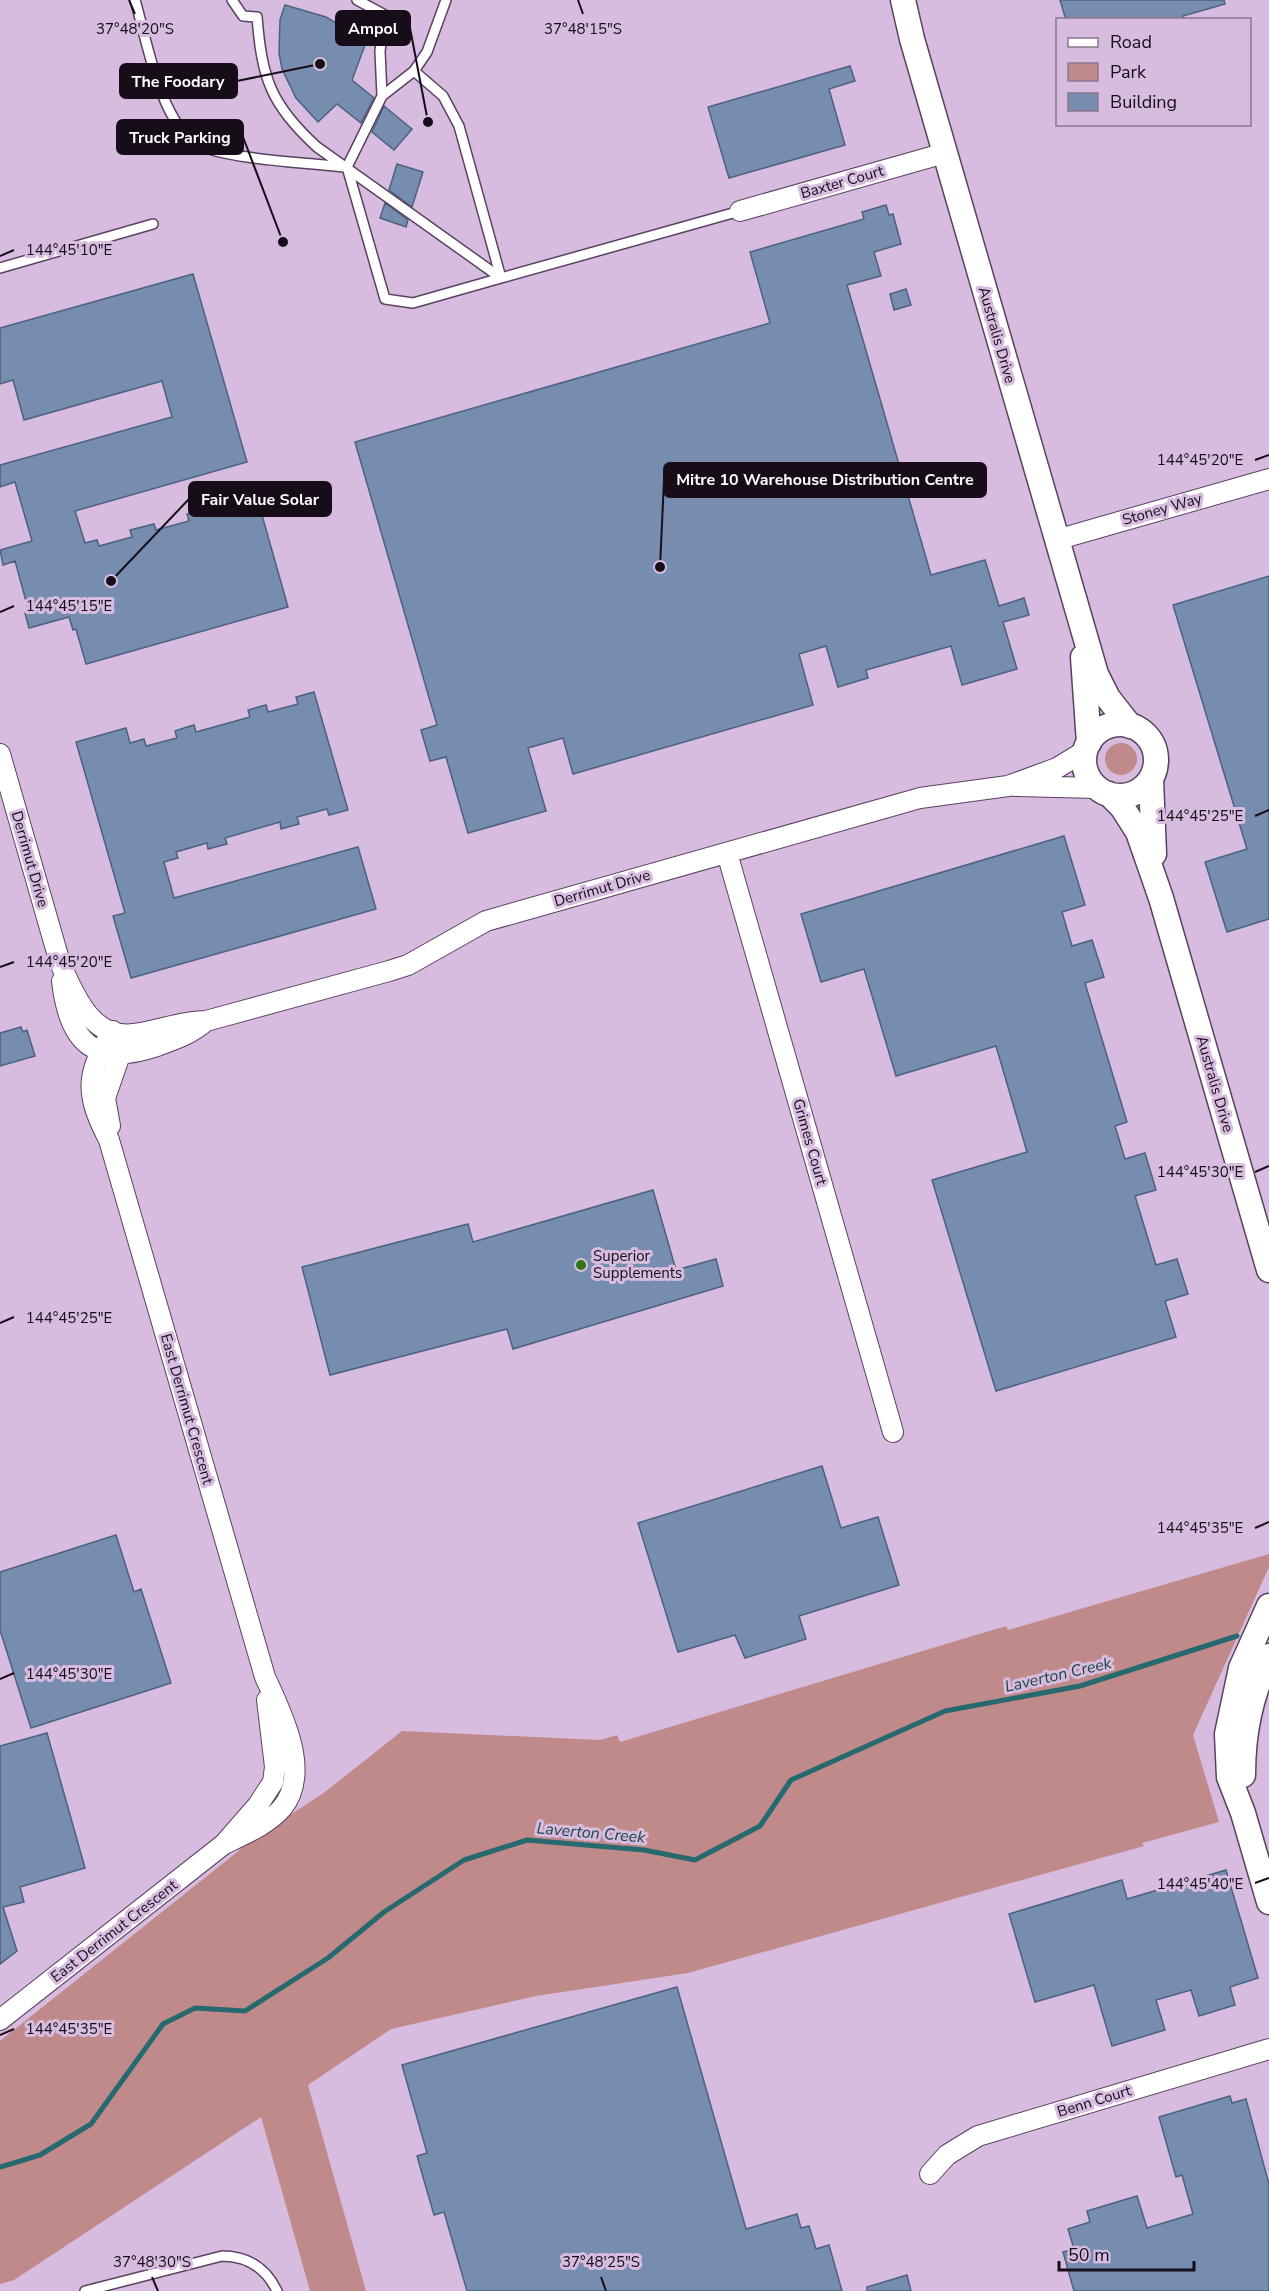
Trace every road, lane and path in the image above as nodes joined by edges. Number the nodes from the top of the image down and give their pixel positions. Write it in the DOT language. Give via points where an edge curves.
graph roads {
  1 [pos="135,0"];
  2 [pos="232,0"];
  3 [pos="357,0"];
  4 [pos="446,0"];
  5 [pos="897,0"];
  6 [pos="903,0"];
  7 [pos="912,39"];
  8 [pos="414,71"];
  9 [pos="382,96"];
  10 [pos="945,153"];
  11 [pos="346,167"];
  12 [pos="740,211"];
  13 [pos="153,224"];
  14 [pos="0,268"];
  15 [pos="501,278"];
  16 [pos="1269,479"];
  17 [pos="1056,540"];
  18 [pos="1083,630"];
  19 [pos="1130,726"];
  20 [pos="1087,747"];
  21 [pos="0,754"];
  22 [pos="1151,779"];
  23 [pos="1008,786"];
  24 [pos="1103,791"];
  25 [pos="727,853"];
  26 [pos="1161,898"];
  27 [pos="60,963"];
  28 [pos="206,1021"];
  29 [pos="113,1031"];
  30 [pos="100,1050"];
  31 [pos="120,1054"];
  32 [pos="109,1140"];
  33 [pos="1269,1270"];
  34 [pos="892,1432"];
  35 [pos="1269,1606"];
  36 [pos="1269,1656"];
  37 [pos="1243,1813"];
  38 [pos="1269,1902"];
  39 [pos="1,2021"];
  40 [pos="1269,2049"];
  41 [pos="930,2174"];
  42 [pos="85,2291"];
  43 [pos="277,2291"];
  1 -- 11 [label="lane" via="166,104 178,125 198,144 219,152"];
  2 -- 11 [label="lane" via="243,16 257,17 260,54 279,108 317,147"];
  3 -- 9 [label="lane" via="385,15 380,51"];
  4 -- 8 [label="lane" via="428,52"];
  5 -- 7 [label="street, Australis Drive"];
  6 -- 7 [label="street, Australis Drive"];
  7 -- 10 [label="street, Australis Drive"];
  8 -- 9 [label="lane"];
  8 -- 15 [label="lane" via="443,96 459,126"];
  9 -- 11 [label="lane"];
  10 -- 12 [label="street, Baxter Court"];
  10 -- 17 [label="street, Australis Drive"];
  11 -- 15 [label="lane"];
  11 -- 15 [label="lane" via="385,299 413,303"];
  12 -- 15 [label="lane"];
  13 -- 14 [label="lane"];
  16 -- 17 [label="street, Stoney Way"];
  17 -- 18 [label="street, Australis Drive"];
  18 -- 19 [label="street, Australis Drive" via="1103,689"];
  18 -- 20 [label="street, Australis Drive"];
  19 -- 20 [label="street" via="1109,726 1097,733"];
  19 -- 22 [label="street" via="1144,734 1153,747 1156,763"];
  20 -- 23 [label="street, Derrimut Drive" via="1057,768"];
  20 -- 24 [label="street" via="1088,775"];
  21 -- 27 [label="street, Derrimut Drive"];
  22 -- 24 [label="street" via="1136,792 1123,796"];
  22 -- 26 [label="street, Australis Drive" via="1153,842"];
  23 -- 24 [label="street, Derrimut Drive"];
  23 -- 25 [label="street, Derrimut Drive" via="920,798"];
  24 -- 26 [label="street, Australis Drive" via="1122,807 1138,832"];
  25 -- 28 [label="street, Derrimut Drive" via="486,921 389,972"];
  25 -- 34 [label="street, Grimes Court"];
  26 -- 33 [label="street, Australis Drive"];
  27 -- 29 [label="street, Derrimut Drive" via="85,1012 96,1024"];
  27 -- 30 [label="street, Derrimut Drive" via="64,1001 72,1026 80,1038"];
  28 -- 29 [label="street, Derrimut Drive" via="180,1022 133,1034"];
  28 -- 31 [label="street, Derrimut Drive" via="187,1036 133,1054"];
  29 -- 30 [label="street, East Derrimut Crescent"];
  29 -- 31 [label="street"];
  30 -- 31 [label="street, Derrimut Drive"];
  30 -- 32 [label="street, East Derrimut Crescent" via="90,1093"];
  31 -- 32 [label="street, East Derrimut Crescent" via="105,1098"];
  32 -- 39 [label="street, East Derrimut Crescent" via="294,1765 290,1795 267,1821 224,1844"];
  35 -- 37 [label="street" via="1241,1668 1227,1734 1229,1777"];
  36 -- 37 [label="street" via="1248,1711 1243,1749"];
  37 -- 38 [label="street"];
  40 -- 41 [label="street, Benn Court" via="978,2136 947,2155"];
  42 -- 43 [label="lane" via="222,2256 240,2256 261,2268"];
}
